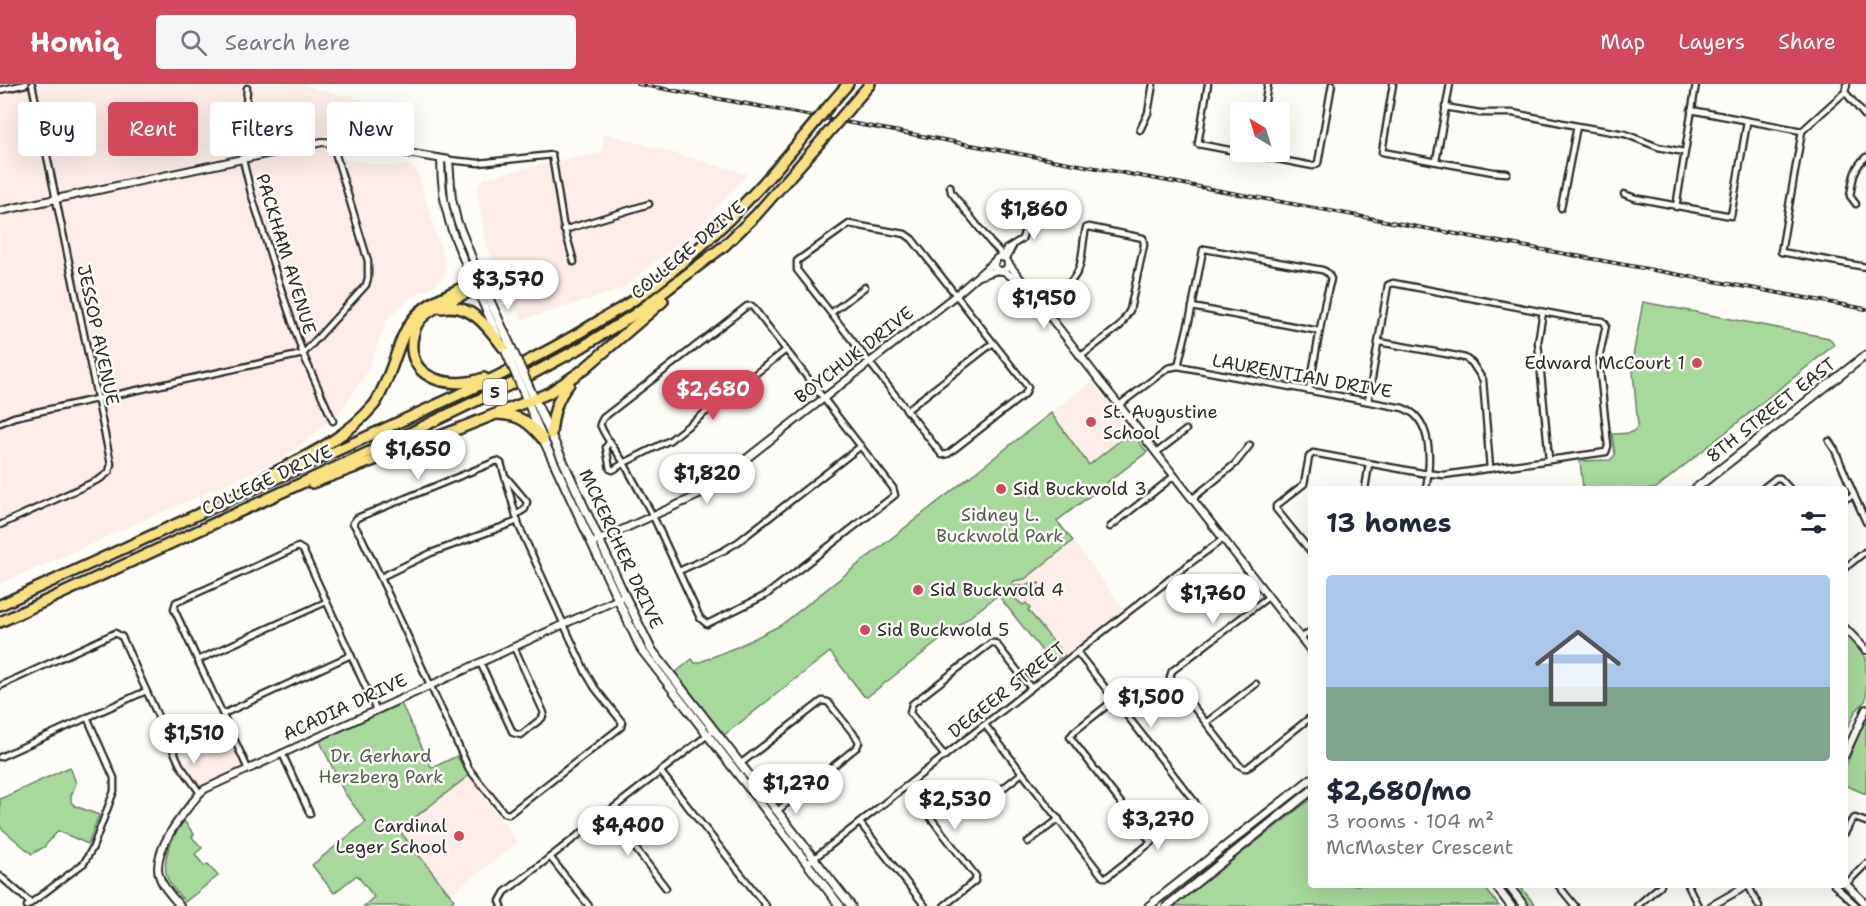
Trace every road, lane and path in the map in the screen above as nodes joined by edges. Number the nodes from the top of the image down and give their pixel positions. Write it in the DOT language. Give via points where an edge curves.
graph roads {
  1 [pos="26,84"];
  2 [pos="32,84"];
  3 [pos="848,84"];
  4 [pos="870,84"];
  5 [pos="1153,84"];
  6 [pos="1208,84"];
  7 [pos="1268,84"];
  8 [pos="1332,84"];
  9 [pos="1393,84"];
  10 [pos="1450,84"];
  11 [pos="1696,84"];
  12 [pos="1847,84"];
  13 [pos="248,88"];
  14 [pos="0,90"];
  15 [pos="1845,92"];
  16 [pos="1265,102"];
  17 [pos="1445,107"];
  18 [pos="1691,110"];
  19 [pos="1866,117"];
  20 [pos="1747,122"];
  21 [pos="1577,126"];
  22 [pos="1140,130"];
  23 [pos="1802,131"];
  24 [pos="327,142"];
  25 [pos="1230,149"];
  26 [pos="1684,152"];
  27 [pos="414,154"];
  28 [pos="336,156"];
  29 [pos="1866,157"];
  30 [pos="441,159"];
  31 [pos="243,160"];
  32 [pos="449,160"];
  33 [pos="1290,160"];
  34 [pos="1436,161"];
  35 [pos="1507,173"];
  36 [pos="950,186"];
  37 [pos="1624,194"];
  38 [pos="56,200"];
  39 [pos="649,204"];
  40 [pos="1856,204"];
  41 [pos="1676,207"];
  42 [pos="1561,208"];
  43 [pos="0,212"];
  44 [pos="1028,219"];
  45 [pos="564,230"];
  46 [pos="724,246"];
  47 [pos="1002,259"];
  48 [pos="574,262"];
  49 [pos="1866,267"];
  50 [pos="1001,270"];
  51 [pos="979,276"];
  52 [pos="1020,279"];
  53 [pos="477,285"];
  54 [pos="865,286"];
  55 [pos="956,295"];
  56 [pos="1041,306"];
  57 [pos="1192,307"];
  58 [pos="433,310"];
  59 [pos="1543,312"];
  60 [pos="831,313"];
  61 [pos="1319,331"];
  62 [pos="1379,342"];
  63 [pos="993,343"];
  64 [pos="507,349"];
  65 [pos="786,350"];
  66 [pos="547,351"];
  67 [pos="303,354"];
  68 [pos="1866,356"];
  69 [pos="1080,357"];
  70 [pos="870,362"];
  71 [pos="1178,366"];
  72 [pos="583,370"];
  73 [pos="1309,390"];
  74 [pos="823,398"];
  75 [pos="97,399"];
  76 [pos="531,400"];
  77 [pos="1368,401"];
  78 [pos="1118,406"];
  79 [pos="908,410"];
  80 [pos="495,414"];
  81 [pos="333,421"];
  82 [pos="0,423"];
  83 [pos="1186,430"];
  84 [pos="547,436"];
  85 [pos="610,441"];
  86 [pos="1829,441"];
  87 [pos="1250,445"];
  88 [pos="861,446"];
  89 [pos="1156,453"];
  90 [pos="1549,460"];
  91 [pos="624,463"];
  92 [pos="1369,464"];
  93 [pos="1490,469"];
  94 [pos="1428,474"];
  95 [pos="505,476"];
  96 [pos="1174,476"];
  97 [pos="1365,486"];
  98 [pos="1426,486"];
  99 [pos="1699,486"];
  100 [pos="1766,486"];
  101 [pos="1788,486"];
  102 [pos="1854,495"];
  103 [pos="1848,498"];
  104 [pos="1192,499"];
  105 [pos="248,507"];
  106 [pos="207,509"];
  107 [pos="653,516"];
  108 [pos="517,518"];
  109 [pos="1866,522"];
  110 [pos="0,525"];
  111 [pos="1110,527"];
  112 [pos="1223,539"];
  113 [pos="596,542"];
  114 [pos="1308,548"];
  115 [pos="1866,552"];
  116 [pos="1848,566"];
  117 [pos="679,571"];
  118 [pos="381,577"];
  119 [pos="1268,597"];
  120 [pos="621,598"];
  121 [pos="326,602"];
  122 [pos="0,605"];
  123 [pos="0,621"];
  124 [pos="563,624"];
  125 [pos="1848,631"];
  126 [pos="1308,633"];
  127 [pos="1301,638"];
  128 [pos="514,647"];
  129 [pos="1308,647"];
  130 [pos="1866,650"];
  131 [pos="1077,652"];
  132 [pos="351,655"];
  133 [pos="198,660"];
  134 [pos="480,662"];
  135 [pos="1256,684"];
  136 [pos="430,685"];
  137 [pos="0,686"];
  138 [pos="1031,688"];
  139 [pos="146,691"];
  140 [pos="1114,700"];
  141 [pos="1866,709"];
  142 [pos="376,710"];
  143 [pos="223,714"];
  144 [pos="87,717"];
  145 [pos="1308,719"];
  146 [pos="1207,722"];
  147 [pos="985,725"];
  148 [pos="711,733"];
  149 [pos="1848,748"];
  150 [pos="282,753"];
  151 [pos="945,756"];
  152 [pos="0,757"];
  153 [pos="740,764"];
  154 [pos="248,769"];
  155 [pos="660,771"];
  156 [pos="1022,772"];
  157 [pos="1308,781"];
  158 [pos="906,786"];
  159 [pos="200,793"];
  160 [pos="1308,793"];
  161 [pos="992,796"];
  162 [pos="777,811"];
  163 [pos="608,813"];
  164 [pos="310,814"];
  165 [pos="1059,819"];
  166 [pos="1866,822"];
  167 [pos="860,823"];
  168 [pos="1848,828"];
  169 [pos="1028,842"];
  170 [pos="1151,842"];
  171 [pos="550,858"];
  172 [pos="811,861"];
  173 [pos="1866,864"];
  174 [pos="0,876"];
  175 [pos="1848,881"];
  176 [pos="1848,887"];
  177 [pos="666,888"];
  178 [pos="1496,888"];
  179 [pos="1510,888"];
  180 [pos="1563,888"];
  181 [pos="1657,888"];
  182 [pos="1689,888"];
  183 [pos="1743,888"];
  184 [pos="1750,888"];
  185 [pos="1837,888"];
  186 [pos="29,904"];
  187 [pos="1866,904"];
  188 [pos="845,905"];
  189 [pos="180,906"];
  190 [pos="502,906"];
  191 [pos="589,906"];
  192 [pos="766,906"];
  193 [pos="925,906"];
  194 [pos="944,906"];
  195 [pos="1149,906"];
  196 [pos="1167,906"];
  197 [pos="1511,906"];
  198 [pos="1524,906"];
  199 [pos="1575,906"];
  200 [pos="1637,906"];
  201 [pos="1698,906"];
  202 [pos="1711,906"];
  203 [pos="1759,906"];
  204 [pos="1857,906"];
  1 -- 14 [label="street"];
  2 -- 38 [label="street, JESSOP AVENUE"];
  3 -- 66 [label="highway, COLLEGE DRIVE / 5, bridge" via="721,228 638,297"];
  4 -- 46 [label="highway, COLLEGE DRIVE / 5, bridge" via="756,215"];
  5 -- 22 [label="street" via="1148,113"];
  6 -- 25 [label="street" via="1198,144"];
  7 -- 16 [label="street"];
  8 -- 33 [label="street" via="1316,165"];
  9 -- 34 [label="street" via="1382,152"];
  10 -- 17 [label="street"];
  11 -- 18 [label="street"];
  12 -- 15 [label="street"];
  13 -- 31 [label="street, PACKHAM AVENUE"];
  15 -- 19 [label="street"];
  15 -- 23 [label="street"];
  17 -- 21 [label="street" via="1480,113 1513,112"];
  17 -- 34 [label="street"];
  18 -- 20 [label="street"];
  18 -- 26 [label="street"];
  20 -- 23 [label="street"];
  20 -- 41 [label="street" via="1731,216"];
  21 -- 26 [label="street" via="1625,134"];
  21 -- 42 [label="street"];
  23 -- 49 [label="street" via="1781,252"];
  24 -- 31 [label="street"];
  26 -- 41 [label="street"];
  27 -- 30 [label="street"];
  28 -- 67 [label="street" via="368,261 368,278"];
  29 -- 40 [label="street" via="1854,173 1850,196"];
  30 -- 32 [label="street"];
  30 -- 53 [label="street, MCKERCHER DRIVE" via="447,216"];
  31 -- 38 [label="street"];
  31 -- 67 [label="street, PACKHAM AVENUE"];
  32 -- 45 [label="street" via="479,162 552,154"];
  32 -- 53 [label="street, MCKERCHER DRIVE" via="452,199"];
  34 -- 35 [label="street"];
  36 -- 47 [label="street"];
  37 -- 41 [label="street"];
  38 -- 43 [label="street"];
  38 -- 75 [label="street, JESSOP AVENUE"];
  39 -- 45 [label="street"];
  44 -- 47 [label="street" via="1022,239"];
  45 -- 48 [label="street"];
  46 -- 72 [label="highway"];
  46 -- 105 [label="highway, COLLEGE DRIVE / 5" via="662,296 555,362"];
  47 -- 50 [label="street" via="1007,268"];
  47 -- 50 [label="street" via="995,265"];
  47 -- 51 [label="street, BOYCHUK DRIVE"];
  47 -- 52 [label="street"];
  50 -- 51 [label="street, BOYCHUK DRIVE"];
  50 -- 52 [label="street"];
  51 -- 55 [label="street, BOYCHUK DRIVE"];
  52 -- 56 [label="street"];
  53 -- 58 [label="highway"];
  53 -- 64 [label="main road, MCKERCHER DRIVE"];
  53 -- 106 [label="highway" via="432,302 413,318 375,404 350,429 330,445"];
  54 -- 60 [label="street"];
  55 -- 60 [label="street" via="905,234 849,224 797,261 797,270"];
  55 -- 63 [label="street"];
  55 -- 70 [label="street, BOYCHUK DRIVE"];
  56 -- 69 [label="street"];
  56 -- 69 [label="street" via="1076,276 1086,228 1143,238 1130,310 1120,326"];
  57 -- 61 [label="street"];
  57 -- 61 [label="street" via="1201,253 1205,249 1322,270 1331,279"];
  57 -- 71 [label="street"];
  58 -- 64 [label="highway" via="450,306 465,310 486,325"];
  58 -- 66 [label="highway" via="419,321 412,334 411,350 422,371 444,382 462,384 480,379"];
  59 -- 62 [label="street" via="1393,283 1388,285"];
  59 -- 90 [label="street" via="1538,342"];
  59 -- 90 [label="street" via="1603,321 1606,325 1600,372 1608,450 1603,454"];
  60 -- 70 [label="street"];
  61 -- 73 [label="street"];
  62 -- 77 [label="street"];
  62 -- 93 [label="street" via="1452,355 1472,363 1483,380"];
  63 -- 79 [label="street"];
  63 -- 79 [label="street" via="1028,387 1025,394 945,455"];
  64 -- 76 [label="main road, MCKERCHER DRIVE, bridge"];
  65 -- 74 [label="street"];
  65 -- 85 [label="street" via="752,306 747,306 603,418 600,424"];
  65 -- 91 [label="street" via="670,440"];
  66 -- 106 [label="highway, COLLEGE DRIVE / 5"];
  67 -- 75 [label="street"];
  67 -- 81 [label="street, PACKHAM AVENUE"];
  68 -- 99 [label="main road, 8TH STREET EAST"];
  69 -- 78 [label="street"];
  70 -- 74 [label="street, BOYCHUK DRIVE"];
  70 -- 79 [label="street"];
  71 -- 73 [label="street, LAURENTIAN DRIVE"];
  71 -- 78 [label="street" via="1168,368"];
  72 -- 76 [label="highway" via="558,388"];
  72 -- 84 [label="highway" via="562,392"];
  73 -- 77 [label="street, LAURENTIAN DRIVE"];
  74 -- 88 [label="street"];
  74 -- 107 [label="street, BOYCHUK DRIVE" via="701,495"];
  75 -- 82 [label="street"];
  75 -- 110 [label="street, JESSOP AVENUE" via="111,464 108,472"];
  76 -- 80 [label="highway"];
  76 -- 84 [label="main road, MCKERCHER DRIVE"];
  77 -- 94 [label="street, LAURENTIAN DRIVE" via="1403,408 1415,415 1428,442"];
  78 -- 89 [label="street"];
  80 -- 84 [label="highway" via="517,417"];
  80 -- 105 [label="highway"];
  83 -- 89 [label="street"];
  84 -- 113 [label="main road, MCKERCHER DRIVE"];
  85 -- 91 [label="street"];
  85 -- 91 [label="street" via="606,447 610,469"];
  86 -- 102 [label="street"];
  87 -- 104 [label="street" via="1235,464"];
  88 -- 117 [label="street" via="738,542"];
  88 -- 117 [label="street" via="895,495 766,595 707,624 700,618"];
  89 -- 96 [label="street"];
  90 -- 93 [label="street"];
  91 -- 107 [label="street"];
  92 -- 94 [label="street"];
  92 -- 97 [label="street"];
  92 -- 114 [label="street" via="1313,453 1309,457 1304,484 1277,504 1276,509"];
  93 -- 94 [label="street"];
  94 -- 98 [label="street, LAURENTIAN DRIVE"];
  95 -- 108 [label="street"];
  95 -- 108 [label="street" via="527,502"];
  95 -- 118 [label="street" via="497,461 354,519 353,526"];
  96 -- 104 [label="street"];
  96 -- 111 [label="street"];
  100 -- 101 [label="street" via="1780,478"];
  102 -- 103 [label="street"];
  102 -- 109 [label="street"];
  104 -- 112 [label="street"];
  105 -- 123 [label="highway, COLLEGE DRIVE / 5"];
  106 -- 122 [label="highway, COLLEGE DRIVE / 5"];
  107 -- 113 [label="street, BOYCHUK DRIVE"];
  107 -- 117 [label="street"];
  108 -- 118 [label="street"];
  108 -- 124 [label="street"];
  112 -- 119 [label="street"];
  112 -- 131 [label="street, DEGEER STREET"];
  113 -- 120 [label="main road, MCKERCHER DRIVE"];
  115 -- 116 [label="street"];
  118 -- 136 [label="street"];
  119 -- 127 [label="street"];
  119 -- 146 [label="street" via="1170,673"];
  120 -- 124 [label="street, ACADIA DRIVE"];
  120 -- 148 [label="main road, MCKERCHER DRIVE" via="641,649"];
  121 -- 132 [label="street"];
  121 -- 133 [label="street"];
  121 -- 133 [label="street" via="303,550 298,547 176,602 174,609"];
  124 -- 128 [label="street, ACADIA DRIVE"];
  124 -- 136 [label="street" via="590,681 622,723 621,727 509,814 504,813 469,769"];
  125 -- 130 [label="street"];
  126 -- 127 [label="street"];
  127 -- 129 [label="street"];
  128 -- 134 [label="street, ACADIA DRIVE"];
  128 -- 134 [label="street" via="544,713 520,735 513,733"];
  131 -- 138 [label="street, DEGEER STREET"];
  131 -- 140 [label="street"];
  132 -- 142 [label="street"];
  132 -- 143 [label="street"];
  133 -- 143 [label="street"];
  134 -- 136 [label="street, ACADIA DRIVE"];
  135 -- 146 [label="street"];
  136 -- 142 [label="street, ACADIA DRIVE"];
  137 -- 139 [label="street" via="115,633 122,638"];
  138 -- 147 [label="street, DEGEER STREET"];
  138 -- 151 [label="street" via="998,646 991,643 912,704 910,713"];
  139 -- 144 [label="street"];
  139 -- 159 [label="street" via="180,765"];
  140 -- 170 [label="street" via="1070,737"];
  140 -- 170 [label="street" via="1195,802 1191,812"];
  141 -- 149 [label="street"];
  142 -- 150 [label="street, ACADIA DRIVE"];
  143 -- 154 [label="street"];
  144 -- 152 [label="street"];
  144 -- 186 [label="street" via="114,777 114,791 84,863"];
  145 -- 146 [label="street" via="1247,768 1239,765"];
  147 -- 151 [label="street, DEGEER STREET"];
  147 -- 156 [label="street"];
  148 -- 153 [label="main road, MCKERCHER DRIVE"];
  148 -- 155 [label="street"];
  148 -- 172 [label="main road, MCKERCHER DRIVE"];
  150 -- 154 [label="street, ACADIA DRIVE"];
  150 -- 164 [label="street"];
  151 -- 158 [label="street, DEGEER STREET"];
  153 -- 162 [label="main road, MCKERCHER DRIVE"];
  153 -- 162 [label="street" via="822,701 828,702 857,738 857,747"];
  154 -- 159 [label="street, ACADIA DRIVE"];
  155 -- 163 [label="street"];
  155 -- 192 [label="street"];
  156 -- 161 [label="street"];
  156 -- 165 [label="street"];
  157 -- 195 [label="main road"];
  158 -- 167 [label="street, DEGEER STREET"];
  158 -- 194 [label="street" via="976,876 975,882"];
  159 -- 189 [label="street, ACADIA DRIVE" via="174,825 159,861 161,880"];
  160 -- 196 [label="main road"];
  162 -- 172 [label="main road, MCKERCHER DRIVE"];
  163 -- 171 [label="street"];
  163 -- 177 [label="street"];
  165 -- 169 [label="street"];
  165 -- 170 [label="street" via="1103,877"];
  166 -- 168 [label="street" via="1853,819"];
  167 -- 172 [label="street, DEGEER STREET"];
  167 -- 193 [label="street"];
  171 -- 190 [label="street" via="505,892 500,901"];
  171 -- 191 [label="street"];
  172 -- 188 [label="main road, MCKERCHER DRIVE"];
  173 -- 175 [label="street"];
  174 -- 186 [label="street"];
  176 -- 187 [label="street"];
  178 -- 197 [label="main road"];
  179 -- 198 [label="main road"];
  180 -- 199 [label="street"];
  181 -- 200 [label="street"];
  182 -- 201 [label="street"];
  183 -- 202 [label="street"];
  184 -- 203 [label="street"];
  185 -- 204 [label="street"];
}
